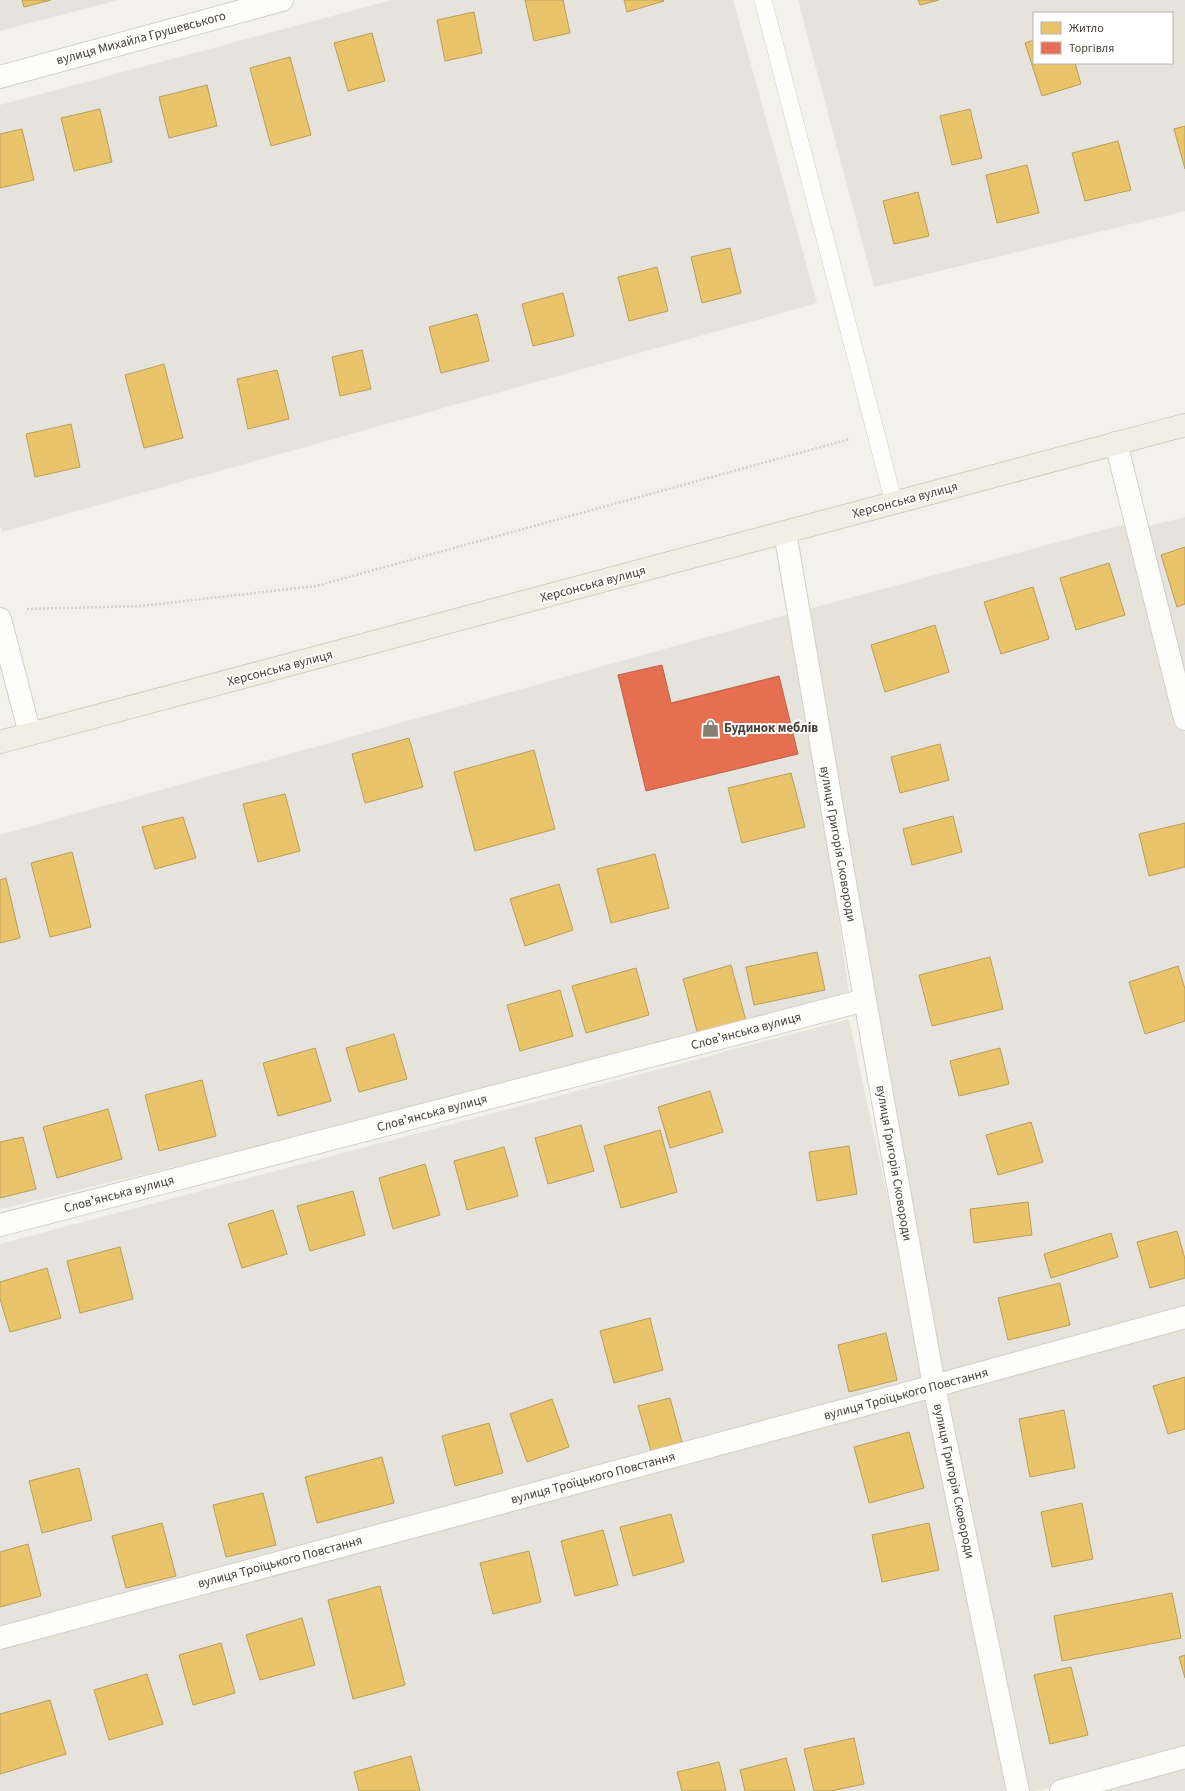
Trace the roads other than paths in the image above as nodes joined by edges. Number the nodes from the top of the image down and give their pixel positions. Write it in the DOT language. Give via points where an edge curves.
graph roads {
  1 [pos="282,0"];
  2 [pos="763,0"];
  3 [pos="0,77"];
  4 [pos="1185,425"];
  5 [pos="1116,443"];
  6 [pos="894,503"];
  7 [pos="785,532"];
  8 [pos="0,619"];
  9 [pos="1185,719"];
  10 [pos="30,734"];
  11 [pos="0,742"];
  12 [pos="865,1000"];
  13 [pos="0,1225"];
  14 [pos="1185,1317"];
  15 [pos="934,1386"];
  16 [pos="0,1638"];
  17 [pos="1185,1757"];
  18 [pos="1018,1791"];
  19 [pos="1061,1791"];
  1 -- 3 [label="street, вулиця Михайла Грушевського"];
  2 -- 6 [label="lane"];
  4 -- 5 [label="main road, Херсонська вулиця"];
  5 -- 6 [label="main road, Херсонська вулиця"];
  5 -- 9 [label="street"];
  6 -- 7 [label="main road, Херсонська вулиця"];
  7 -- 10 [label="main road, Херсонська вулиця"];
  7 -- 12 [label="street, вулиця Григорія Сковороди"];
  8 -- 10 [label="street"];
  10 -- 11 [label="main road, Херсонська вулиця"];
  12 -- 13 [label="street, Словʼянська вулиця"];
  12 -- 15 [label="street, вулиця Григорія Сковороди"];
  14 -- 15 [label="street, вулиця Троїцького Повстання"];
  15 -- 16 [label="street, вулиця Троїцького Повстання"];
  15 -- 18 [label="street, вулиця Григорія Сковороди"];
  17 -- 19 [label="street"];
}
